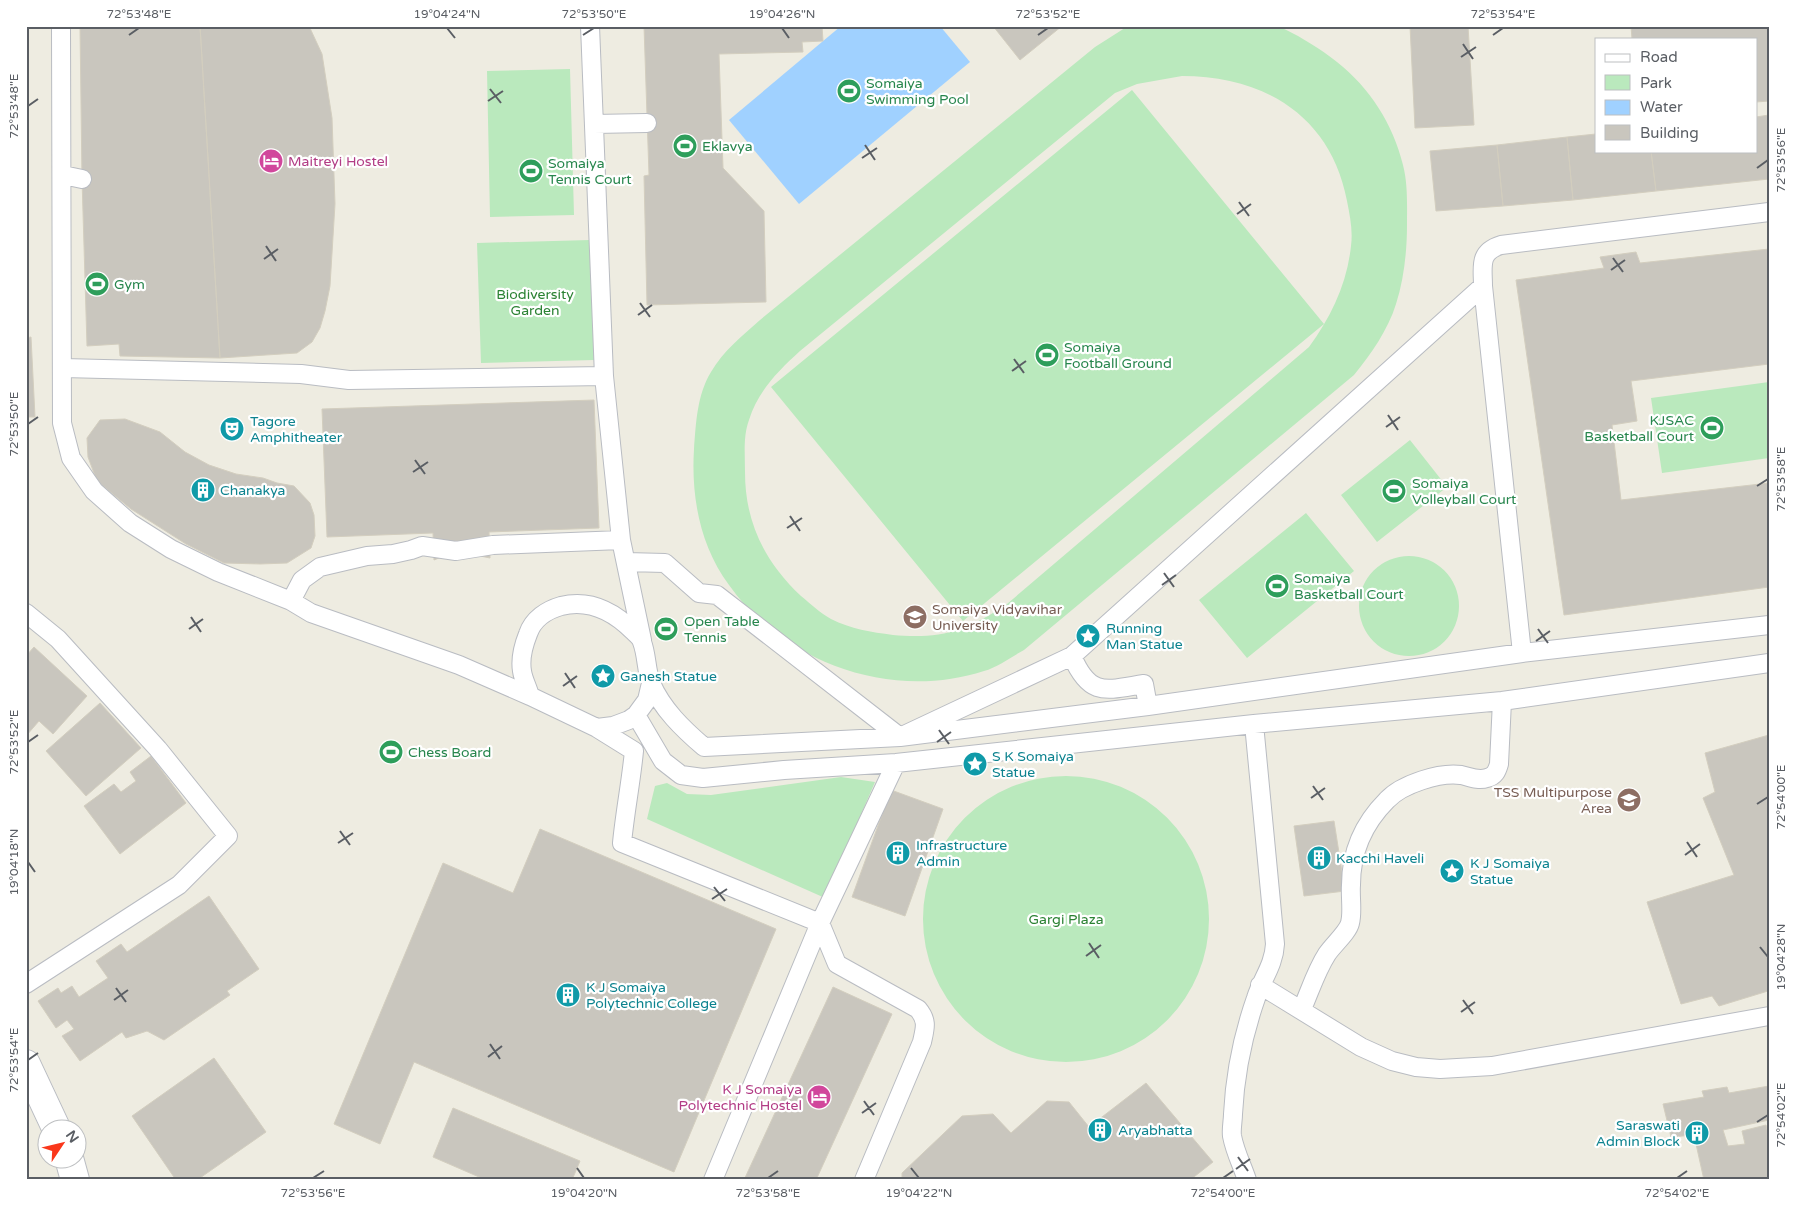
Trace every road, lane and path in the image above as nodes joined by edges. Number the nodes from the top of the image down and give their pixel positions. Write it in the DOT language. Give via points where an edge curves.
graph roads {
  1 [pos="62,26"];
  2 [pos="590,26"];
  3 [pos="647,123"];
  4 [pos="594,124"];
  5 [pos="63,175"];
  6 [pos="82,179"];
  7 [pos="1769,212"];
  8 [pos="1483,286"];
  9 [pos="63,368"];
  10 [pos="604,376"];
  11 [pos="621,540"];
  12 [pos="626,562"];
  13 [pos="292,601"];
  14 [pos="26,613"];
  15 [pos="1769,625"];
  16 [pos="642,640"];
  17 [pos="1522,653"];
  18 [pos="1072,656"];
  19 [pos="1769,663"];
  20 [pos="651,683"];
  21 [pos="530,696"];
  22 [pos="1502,701"];
  23 [pos="1148,706"];
  24 [pos="636,715"];
  25 [pos="1254,724"];
  26 [pos="597,728"];
  27 [pos="900,737"];
  28 [pos="896,763"];
  29 [pos="820,923"];
  30 [pos="26,984"];
  31 [pos="1260,985"];
  32 [pos="1302,1009"];
  33 [pos="1769,1016"];
  34 [pos="26,1064"];
  35 [pos="51,1118"];
  36 [pos="713,1180"];
  37 [pos="864,1180"];
  38 [pos="1247,1180"];
  1 -- 5 [label="lane"];
  2 -- 4 [label="lane"];
  3 -- 4 [label="lane"];
  4 -- 10 [label="lane"];
  5 -- 6 [label="lane"];
  5 -- 9 [label="lane"];
  7 -- 8 [label="lane" via="1500,245 1488,251 1484,258"];
  8 -- 17 [label="lane"];
  8 -- 18 [label="lane"];
  9 -- 10 [label="lane" via="266,380 301,374 349,380"];
  9 -- 13 [label="lane" via="62,423 71,458 94,491 130,524 172,549 221,567"];
  10 -- 11 [label="lane"];
  11 -- 12 [label="lane"];
  11 -- 13 [label="lane" via="493,545 456,550 422,546 393,554 367,556 320,567 302,580"];
  12 -- 16 [label="lane"];
  12 -- 27 [label="lane" via="665,563 700,593 717,595"];
  13 -- 21 [label="lane" via="310,613 459,666"];
  14 -- 30 [label="lane" via="58,639 152,742 228,836 179,885"];
  15 -- 17 [label="lane"];
  16 -- 20 [label="lane"];
  16 -- 21 [label="lane" via="608,610 584,603 553,608 533,624 523,651 522,671"];
  17 -- 23 [label="lane"];
  18 -- 23 [label="lane" via="1082,675 1098,687 1107,690 1144,684"];
  18 -- 27 [label="lane"];
  19 -- 22 [label="lane"];
  20 -- 24 [label="lane" via="647,700"];
  20 -- 27 [label="lane" via="668,712 704,747"];
  21 -- 26 [label="lane"];
  22 -- 25 [label="lane"];
  22 -- 32 [label="lane" via="1498,764 1492,776 1481,779 1448,776 1409,785 1390,797 1370,819 1360,839 1351,872 1350,924 1323,961"];
  23 -- 27 [label="lane"];
  24 -- 26 [label="lane" via="613,726"];
  24 -- 28 [label="lane" via="663,761 681,775 703,778"];
  25 -- 28 [label="lane"];
  25 -- 31 [label="lane" via="1275,944 1273,962"];
  26 -- 29 [label="lane" via="634,751 622,843"];
  28 -- 29 [label="lane"];
  29 -- 36 [label="lane"];
  29 -- 37 [label="lane" via="837,964 918,1009 925,1017 922,1042"];
  31 -- 32 [label="lane"];
  31 -- 38 [label="lane" via="1248,1022 1234,1097 1232,1135"];
  32 -- 33 [label="lane" via="1361,1048 1392,1061 1440,1069 1492,1066"];
  34 -- 35 [label="street"];
}
